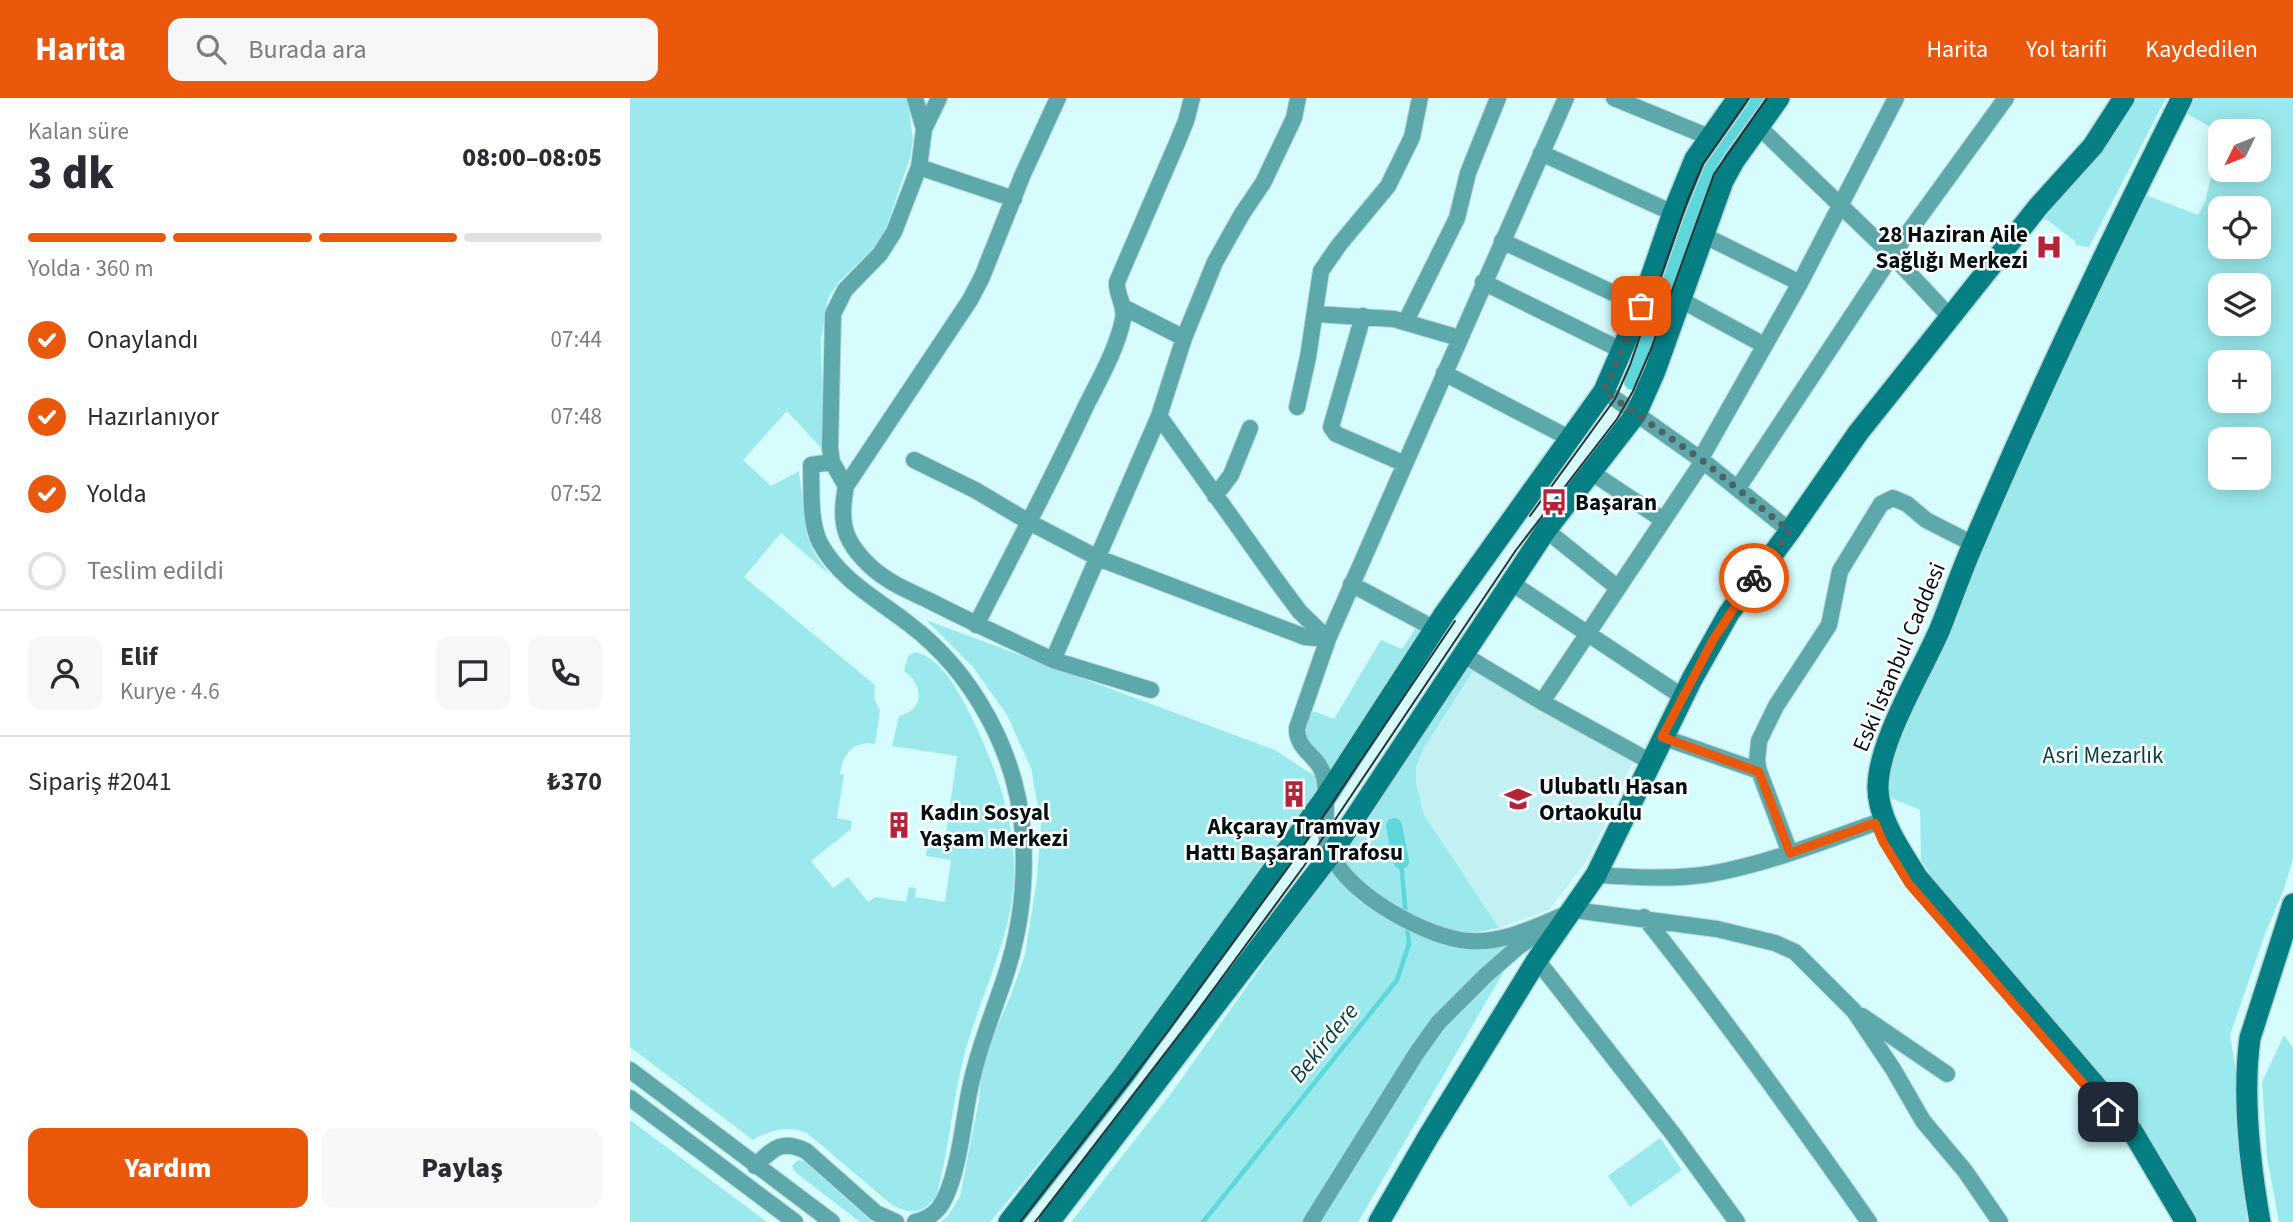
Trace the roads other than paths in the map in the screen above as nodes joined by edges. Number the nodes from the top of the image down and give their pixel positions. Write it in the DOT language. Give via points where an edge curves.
graph roads {
  1 [pos="915,98"];
  2 [pos="939,98"];
  3 [pos="1058,98"];
  4 [pos="1192,98"];
  5 [pos="1298,98"];
  6 [pos="1420,98"];
  7 [pos="1498,98"];
  8 [pos="1566,98"];
  9 [pos="1614,98"];
  10 [pos="1738,98"];
  11 [pos="1779,98"];
  12 [pos="1896,98"];
  13 [pos="2006,98"];
  14 [pos="2124,98"];
  15 [pos="2173,98"];
  16 [pos="2182,98"];
  17 [pos="1759,127"];
  18 [pos="924,129"];
  19 [pos="1709,137"];
  20 [pos="1541,153"];
  21 [pos="919,167"];
  22 [pos="1014,200"];
  23 [pos="1840,205"];
  24 [pos="1673,213"];
  25 [pos="1703,235"];
  26 [pos="1502,241"];
  27 [pos="1892,255"];
  28 [pos="1483,282"];
  29 [pos="1800,283"];
  30 [pos="1681,300"];
  31 [pos="1641,306"];
  32 [pos="1123,307"];
  33 [pos="1316,314"];
  34 [pos="1363,316"];
  35 [pos="1951,318"];
  36 [pos="1406,321"];
  37 [pos="1184,338"];
  38 [pos="1459,338"];
  39 [pos="1764,345"];
  40 [pos="1623,351"];
  41 [pos="1444,373"];
  42 [pos="1620,402"];
  43 [pos="1297,407"];
  44 [pos="1159,416"];
  45 [pos="1250,428"];
  46 [pos="1571,439"];
  47 [pos="914,460"];
  48 [pos="1701,460"];
  49 [pos="832,462"];
  50 [pos="1405,464"];
  51 [pos="1591,472"];
  52 [pos="846,486"];
  53 [pos="1738,488"];
  54 [pos="1215,496"];
  55 [pos="1663,520"];
  56 [pos="1029,522"];
  57 [pos="1546,530"];
  58 [pos="1790,531"];
  59 [pos="1970,542"];
  60 [pos="1098,558"];
  61 [pos="1510,582"];
  62 [pos="1351,584"];
  63 [pos="1618,588"];
  64 [pos="976,625"];
  65 [pos="1435,629"];
  66 [pos="1587,633"];
  67 [pos="1328,639"];
  68 [pos="1462,654"];
  69 [pos="1053,660"];
  70 [pos="1151,690"];
  71 [pos="1683,697"];
  72 [pos="1542,702"];
  73 [pos="1662,737"];
  74 [pos="1651,762"];
  75 [pos="1759,772"];
  76 [pos="1325,798"];
  77 [pos="1875,823"];
  78 [pos="1790,853"];
  79 [pos="1331,854"];
  80 [pos="1596,875"];
  81 [pos="2293,904"];
  82 [pos="1572,911"];
  83 [pos="1644,917"];
  84 [pos="1537,960"];
  85 [pos="1854,1011"];
  86 [pos="630,1070"];
  87 [pos="1947,1074"];
  88 [pos="630,1098"];
  89 [pos="755,1166"];
  90 [pos="795,1222"];
  91 [pos="832,1222"];
  92 [pos="896,1222"];
  93 [pos="915,1222"];
  94 [pos="1009,1222"];
  95 [pos="1049,1222"];
  96 [pos="1311,1222"];
  97 [pos="1379,1222"];
  98 [pos="1737,1222"];
  99 [pos="1869,1222"];
  100 [pos="2000,1222"];
  101 [pos="2173,1222"];
  102 [pos="2186,1222"];
  103 [pos="2260,1222"];
  1 -- 18 [label="street"];
  2 -- 18 [label="street"];
  3 -- 22 [label="street"];
  4 -- 32 [label="street" via="1117,282"];
  5 -- 37 [label="street" via="1283,143 1214,262"];
  6 -- 33 [label="street" via="1412,137 1388,186 1321,271"];
  7 -- 36 [label="street" via="1468,173 1457,218"];
  8 -- 20 [label="street"];
  9 -- 19 [label="street"];
  10 -- 19 [label="main road"];
  11 -- 17 [label="main road"];
  12 -- 23 [label="street"];
  13 -- 27 [label="street"];
  14 -- 35 [label="main road" via="2093,146 2038,207"];
  15 -- 59 [label="main road, Eski İstanbul Caddesi" via="2027,402"];
  16 -- 59 [label="main road, Eski İstanbul Caddesi"];
  17 -- 23 [label="street"];
  17 -- 25 [label="main road" via="1723,181"];
  18 -- 21 [label="street"];
  19 -- 24 [label="main road"];
  20 -- 24 [label="street"];
  20 -- 26 [label="street"];
  21 -- 22 [label="street"];
  21 -- 49 [label="street" via="888,244 845,290 834,314"];
  22 -- 52 [label="street" via="970,300"];
  23 -- 27 [label="street"];
  23 -- 29 [label="street"];
  24 -- 31 [label="main road"];
  25 -- 29 [label="street"];
  25 -- 30 [label="main road"];
  26 -- 28 [label="street"];
  26 -- 31 [label="street"];
  27 -- 35 [label="street"];
  27 -- 53 [label="street"];
  28 -- 38 [label="street"];
  28 -- 40 [label="street"];
  29 -- 39 [label="street"];
  30 -- 39 [label="street"];
  30 -- 42 [label="main road" via="1655,371"];
  31 -- 40 [label="main road"];
  32 -- 37 [label="street"];
  32 -- 56 [label="street" via="1123,320 1107,362"];
  33 -- 34 [label="street"];
  33 -- 43 [label="street"];
  34 -- 36 [label="street"];
  34 -- 50 [label="street" via="1331,427 1336,434"];
  35 -- 58 [label="main road" via="1858,433"];
  36 -- 38 [label="street"];
  37 -- 44 [label="street"];
  38 -- 41 [label="street"];
  39 -- 48 [label="street"];
  40 -- 42 [label="main road"];
  41 -- 46 [label="street"];
  41 -- 50 [label="street"];
  42 -- 46 [label="main road"];
  42 -- 48 [label="street"];
  42 -- 51 [label="main road"];
  44 -- 54 [label="street"];
  44 -- 60 [label="street"];
  45 -- 54 [label="street" via="1231,475"];
  46 -- 65 [label="main road"];
  47 -- 56 [label="street"];
  48 -- 53 [label="street"];
  48 -- 55 [label="street"];
  49 -- 52 [label="street"];
  49 -- 93 [label="street" via="811,465 819,540 836,568 930,640 967,683 1006,762 1023,835 1022,903 1016,937 978,1052 946,1197 936,1211"];
  50 -- 62 [label="street"];
  51 -- 55 [label="street"];
  51 -- 57 [label="main road"];
  52 -- 64 [label="street" via="843,519 856,550 887,579"];
  53 -- 58 [label="street"];
  54 -- 67 [label="street" via="1300,612"];
  55 -- 63 [label="street"];
  56 -- 60 [label="street"];
  56 -- 64 [label="street"];
  57 -- 61 [label="main road"];
  57 -- 63 [label="street"];
  58 -- 71 [label="main road" via="1729,613"];
  59 -- 75 [label="street" via="1926,520 1900,499 1881,504 1840,571 1829,625 1766,722 1757,751"];
  59 -- 77 [label="main road, Eski İstanbul Caddesi" via="1872,761 1869,790"];
  59 -- 102 [label="main road, Eski İstanbul Caddesi" via="1933,644 1882,754 1877,788 1885,818 1924,887 2120,1114"];
  60 -- 67 [label="street" via="1305,637"];
  60 -- 69 [label="street"];
  61 -- 66 [label="street"];
  61 -- 68 [label="main road"];
  62 -- 65 [label="street"];
  62 -- 67 [label="street"];
  63 -- 66 [label="street"];
  64 -- 69 [label="street"];
  65 -- 76 [label="main road"];
  66 -- 71 [label="street"];
  66 -- 72 [label="street"];
  67 -- 76 [label="street" via="1296,737 1320,765"];
  68 -- 72 [label="street"];
  68 -- 79 [label="main road"];
  69 -- 70 [label="street"];
  71 -- 73 [label="main road"];
  72 -- 74 [label="street"];
  73 -- 74 [label="main road"];
  73 -- 75 [label="street"];
  74 -- 80 [label="main road"];
  75 -- 78 [label="street"];
  76 -- 79 [label="street"];
  76 -- 94 [label="main road" via="1124,1075"];
  77 -- 78 [label="street"];
  77 -- 101 [label="main road, Eski İstanbul Caddesi" via="1909,884 2108,1112"];
  78 -- 80 [label="street" via="1710,874"];
  79 -- 82 [label="street" via="1352,883 1391,911 1426,929 1469,942 1505,938"];
  79 -- 95 [label="main road"];
  80 -- 82 [label="main road"];
  81 -- 103 [label="main road" via="2247,1060"];
  82 -- 83 [label="street"];
  82 -- 84 [label="main road"];
  82 -- 96 [label="street" via="1518,947 1438,1023"];
  83 -- 85 [label="street" via="1784,946"];
  83 -- 99 [label="street" via="1761,1068"];
  84 -- 97 [label="main road"];
  84 -- 98 [label="street"];
  85 -- 87 [label="street"];
  85 -- 100 [label="street" via="1923,1121"];
  86 -- 89 [label="street"];
  88 -- 90 [label="street"];
  89 -- 91 [label="street"];
  89 -- 92 [label="street" via="772,1150 794,1145 807,1151 876,1213"];
}
